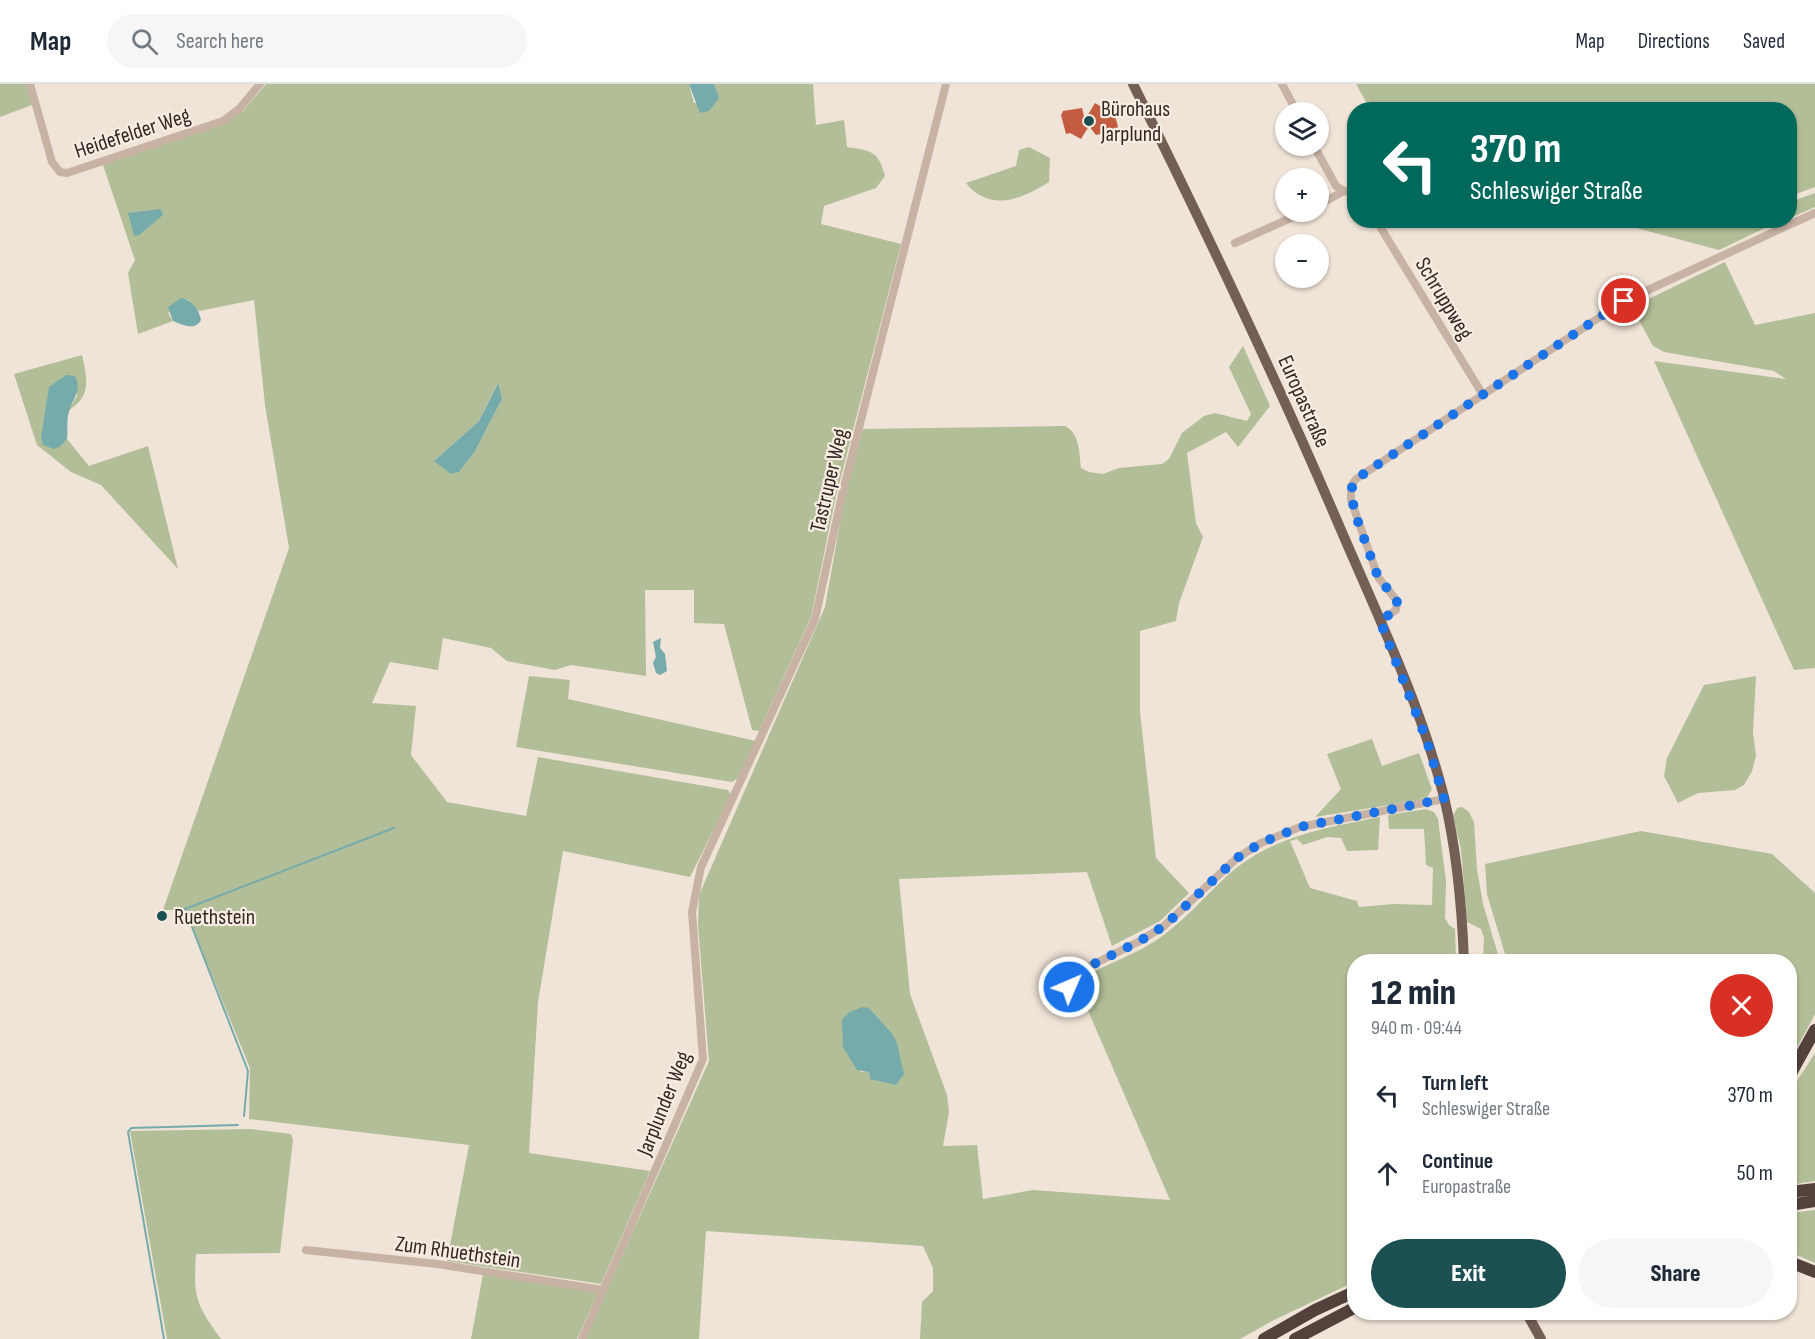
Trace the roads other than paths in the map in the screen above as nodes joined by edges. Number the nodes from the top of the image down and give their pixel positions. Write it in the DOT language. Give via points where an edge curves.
graph roads {
  1 [pos="30,84"];
  2 [pos="260,84"];
  3 [pos="946,84"];
  4 [pos="1133,84"];
  5 [pos="1282,84"];
  6 [pos="1292,102"];
  7 [pos="1320,156"];
  8 [pos="1344,191"];
  9 [pos="1347,192"];
  10 [pos="1329,199"];
  11 [pos="1815,213"];
  12 [pos="1797,221"];
  13 [pos="1282,222"];
  14 [pos="1381,228"];
  15 [pos="1782,228"];
  16 [pos="1235,243"];
  17 [pos="1483,395"];
  18 [pos="1380,621"];
  19 [pos="1444,799"];
  20 [pos="701,867"];
  21 [pos="1463,954"];
  22 [pos="1069,987"];
  23 [pos="1815,1030"];
  24 [pos="1797,1062"];
  25 [pos="1815,1189"];
  26 [pos="1797,1191"];
  27 [pos="1815,1201"];
  28 [pos="1797,1204"];
  29 [pos="306,1250"];
  30 [pos="1797,1265"];
  31 [pos="1815,1272"];
  32 [pos="603,1290"];
  33 [pos="1347,1295"];
  34 [pos="1347,1312"];
  35 [pos="1530,1320"];
  36 [pos="582,1339"];
  37 [pos="1264,1339"];
  38 [pos="1295,1339"];
  39 [pos="1540,1339"];
  1 -- 2 [label="street, Heidefelder Weg" via="52,162 60,172 67,173 224,121"];
  3 -- 20 [label="street, Tastruper Weg" via="842,495 815,619"];
  4 -- 18 [label="main road, Europastraße" via="1243,310"];
  5 -- 6 [label="street"];
  7 -- 8 [label="street" via="1336,186"];
  8 -- 9 [label="street"];
  8 -- 10 [label="street"];
  11 -- 12 [label="street"];
  13 -- 16 [label="street"];
  14 -- 17 [label="street, Schruppweg"];
  15 -- 17 [label="street" via="1624,301"];
  17 -- 18 [label="street" via="1351,486 1351,500 1370,558 1378,577 1397,601 1396,610"];
  18 -- 19 [label="main road, Europastraße" via="1427,741"];
  19 -- 21 [label="main road, Europastraße" via="1458,879"];
  19 -- 22 [label="street" via="1300,827 1270,838 1237,858 1164,926 1086,968"];
  20 -- 32 [label="street, Jarplunder Weg" via="692,912 703,1059"];
  23 -- 24 [label="highway"];
  25 -- 26 [label="highway"];
  27 -- 28 [label="highway"];
  29 -- 32 [label="street, Zum Rhuethstein" via="437,1264"];
  30 -- 31 [label="highway"];
  32 -- 36 [label="street, Jarplunder Weg"];
  33 -- 37 [label="highway"];
  34 -- 38 [label="highway"];
  35 -- 39 [label="main road"];
}
